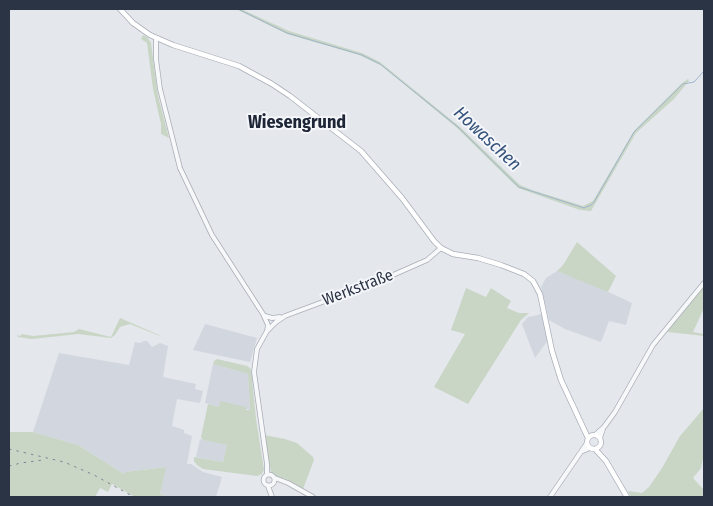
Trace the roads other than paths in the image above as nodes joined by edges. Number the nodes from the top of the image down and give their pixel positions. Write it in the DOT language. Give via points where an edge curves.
graph roads {
  1 [pos="120,9"];
  2 [pos="158,38"];
  3 [pos="442,248"];
  4 [pos="704,283"];
  5 [pos="264,315"];
  6 [pos="285,316"];
  7 [pos="273,324"];
  8 [pos="267,331"];
  9 [pos="604,427"];
  10 [pos="591,438"];
  11 [pos="600,438"];
  12 [pos="600,445"];
  13 [pos="592,449"];
  14 [pos="580,455"];
  15 [pos="606,460"];
  16 [pos="269,475"];
  17 [pos="272,483"];
  18 [pos="272,497"];
  19 [pos="313,497"];
  20 [pos="550,497"];
  21 [pos="627,497"];
  1 -- 2 [label="main road" via="138,26"];
  2 -- 3 [label="main road" via="232,64 276,86 361,151"];
  2 -- 5 [label="street" via="160,89 180,168 212,234"];
  3 -- 6 [label="street, Werkstraße" via="427,260 384,279"];
  3 -- 10 [label="main road" via="453,254 502,265 536,284 560,378"];
  4 -- 9 [label="street" via="653,345"];
  5 -- 6 [label="street" via="272,318"];
  5 -- 7 [label="street"];
  5 -- 8 [label="street"];
  6 -- 7 [label="street, Werkstraße"];
  7 -- 8 [label="street, Werkstraße"];
  8 -- 16 [label="street, Werkstraße" via="257,349 254,372"];
  9 -- 10 [label="street"];
  9 -- 11 [label="street"];
  10 -- 11 [label="main road"];
  10 -- 13 [label="main road"];
  10 -- 14 [label="street"];
  11 -- 12 [label="main road"];
  12 -- 13 [label="main road"];
  12 -- 15 [label="main road"];
  13 -- 14 [label="street"];
  13 -- 15 [label="main road"];
  14 -- 20 [label="street"];
  15 -- 21 [label="main road"];
  16 -- 17 [label="street"];
  16 -- 17 [label="street, Werkstraße" via="264,480"];
  17 -- 18 [label="street, Werkstraße"];
  17 -- 19 [label="street" via="285,482"];
}
